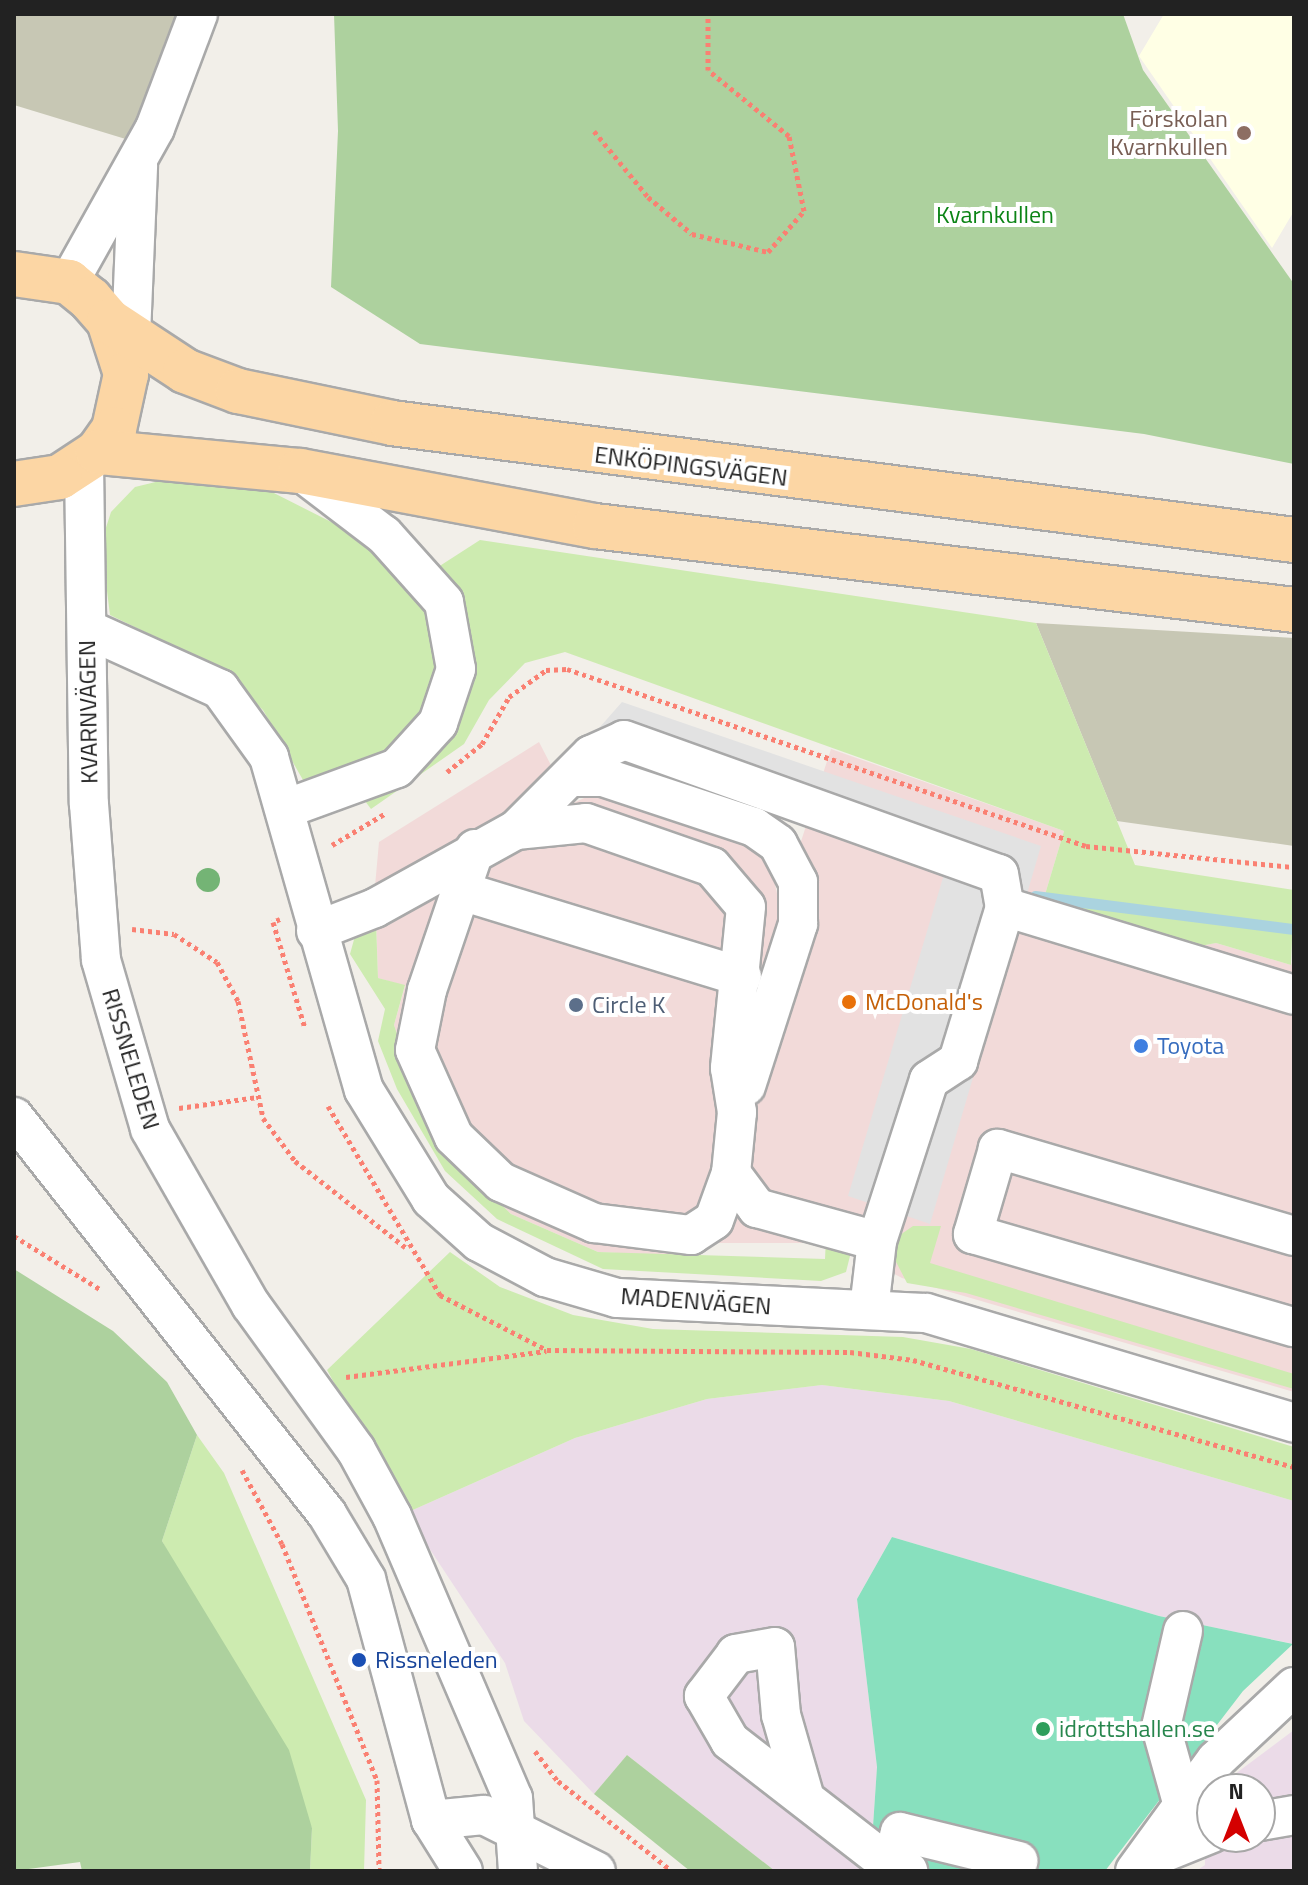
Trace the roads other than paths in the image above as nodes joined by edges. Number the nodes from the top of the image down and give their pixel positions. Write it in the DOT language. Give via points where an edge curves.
graph roads {
  1 [pos="198,14"];
  2 [pos="139,158"];
  3 [pos="14,274"];
  4 [pos="69,282"];
  5 [pos="120,328"];
  6 [pos="91,458"];
  7 [pos="300,471"];
  8 [pos="14,484"];
  9 [pos="1294,540"];
  10 [pos="1294,610"];
  11 [pos="87,629"];
  12 [pos="577,777"];
  13 [pos="285,809"];
  14 [pos="516,830"];
  15 [pos="475,849"];
  16 [pos="461,891"];
  17 [pos="1005,907"];
  18 [pos="316,931"];
  19 [pos="111,951"];
  20 [pos="742,977"];
  21 [pos="1294,995"];
  22 [pos="737,1112"];
  23 [pos="14,1117"];
  24 [pos="731,1173"];
  25 [pos="1294,1236"];
  26 [pos="877,1241"];
  27 [pos="869,1309"];
  28 [pos="1294,1327"];
  29 [pos="1294,1423"];
  30 [pos="1183,1631"];
  31 [pos="1294,1687"];
  32 [pos="804,1795"];
  33 [pos="1183,1806"];
  34 [pos="431,1820"];
  35 [pos="521,1832"];
  36 [pos="1196,1840"];
  37 [pos="1019,1861"];
  38 [pos="1140,1865"];
  39 [pos="899,1868"];
  40 [pos="430,1871"];
  41 [pos="463,1871"];
  42 [pos="518,1871"];
  43 [pos="596,1871"];
  1 -- 2 [label="street"];
  2 -- 4 [label="street"];
  2 -- 5 [label="street"];
  3 -- 4 [label="main road"];
  4 -- 5 [label="main road, ENKÖPINGSVÄGEN"];
  5 -- 6 [label="main road" via="126,374 114,429"];
  5 -- 9 [label="main road, ENKÖPINGSVÄGEN" via="185,371 238,391 392,423"];
  6 -- 7 [label="main road"];
  6 -- 8 [label="main road" via="60,477"];
  6 -- 11 [label="street, KVARNVÄGEN"];
  7 -- 10 [label="main road" via="595,526"];
  7 -- 13 [label="street" via="384,535 444,602 456,669 438,723 397,768"];
  11 -- 13 [label="street, MADENVÄGEN" via="220,689 269,757"];
  11 -- 19 [label="street, KVARNVÄGEN" via="89,804"];
  12 -- 14 [label="street" via="550,789"];
  12 -- 17 [label="street" via="591,755 624,740 999,874"];
  12 -- 22 [label="street" via="603,777 754,827 778,844 798,882 798,924"];
  13 -- 18 [label="street, MADENVÄGEN"];
  14 -- 15 [label="street"];
  14 -- 20 [label="street" via="586,823 712,867 746,907"];
  15 -- 16 [label="street"];
  15 -- 18 [label="street" via="375,908"];
  16 -- 20 [label="street"];
  16 -- 24 [label="street" via="415,1050 454,1137 501,1182 594,1223 691,1235 714,1220"];
  17 -- 21 [label="street"];
  17 -- 26 [label="street" via="958,1061 929,1080"];
  18 -- 27 [label="street, MADENVÄGEN" via="364,1090 390,1142 431,1199 479,1242 545,1277 617,1298"];
  19 -- 35 [label="street, RISSNELEDEN" via="155,1140 251,1305 356,1450 392,1516 460,1660"];
  20 -- 22 [label="street" via="730,1068"];
  22 -- 24 [label="street"];
  23 -- 34 [label="street" via="327,1514 366,1579"];
  24 -- 26 [label="street" via="757,1208"];
  25 -- 28 [label="street" via="998,1149 973,1234"];
  26 -- 27 [label="street"];
  27 -- 29 [label="street, MADENVÄGEN" via="984,1328"];
  30 -- 33 [label="street" via="1161,1727"];
  31 -- 33 [label="street" via="1216,1760"];
  32 -- 39 [label="street"];
  33 -- 38 [label="street"];
  34 -- 35 [label="street" via="484,1815"];
  34 -- 40 [label="street"];
  34 -- 41 [label="street"];
  35 -- 42 [label="street, RISSNELEDEN"];
  35 -- 43 [label="street"];
  36 -- 38 [label="street"];
  37 -- 39 [label="street" via="900,1832"];
}
